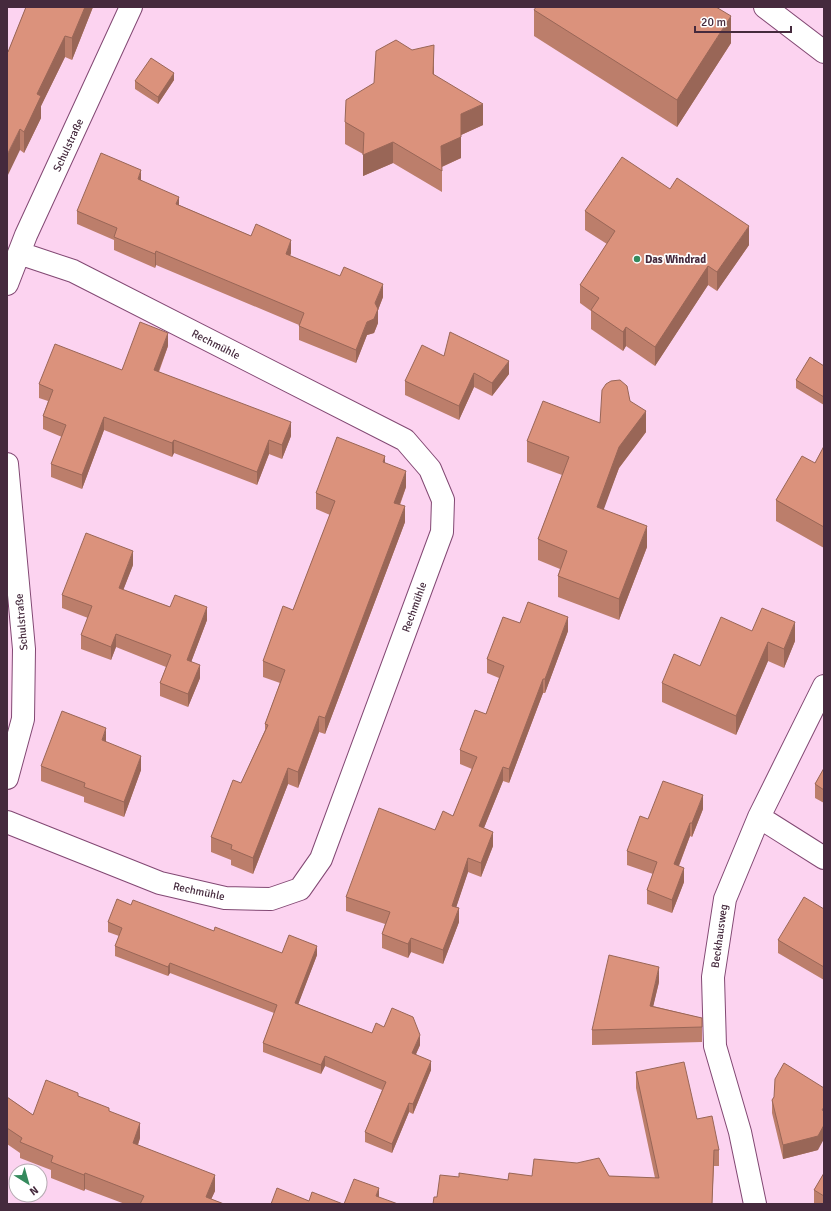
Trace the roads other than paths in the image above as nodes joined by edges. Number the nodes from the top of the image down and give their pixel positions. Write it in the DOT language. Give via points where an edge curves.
graph roads {
  1 [pos="131,7"];
  2 [pos="765,7"];
  3 [pos="824,52"];
  4 [pos="19,253"];
  5 [pos="7,284"];
  6 [pos="7,464"];
  7 [pos="824,686"];
  8 [pos="7,778"];
  9 [pos="759,817"];
  10 [pos="7,822"];
  11 [pos="824,858"];
  12 [pos="755,1204"];
  1 -- 4 [label="street, Schulstraße"];
  2 -- 3 [label="street"];
  4 -- 5 [label="street, Schulstraße"];
  4 -- 10 [label="street, Rechmühle" via="73,271 405,440 430,469 443,500 442,532 321,859 300,889 270,899 225,898 160,883"];
  6 -- 8 [label="street, Schulstraße" via="24,649 23,719"];
  7 -- 9 [label="street, Beckhausweg"];
  9 -- 11 [label="street"];
  9 -- 12 [label="street, Beckhausweg" via="725,899 714,977 715,1046 740,1132"];
}
